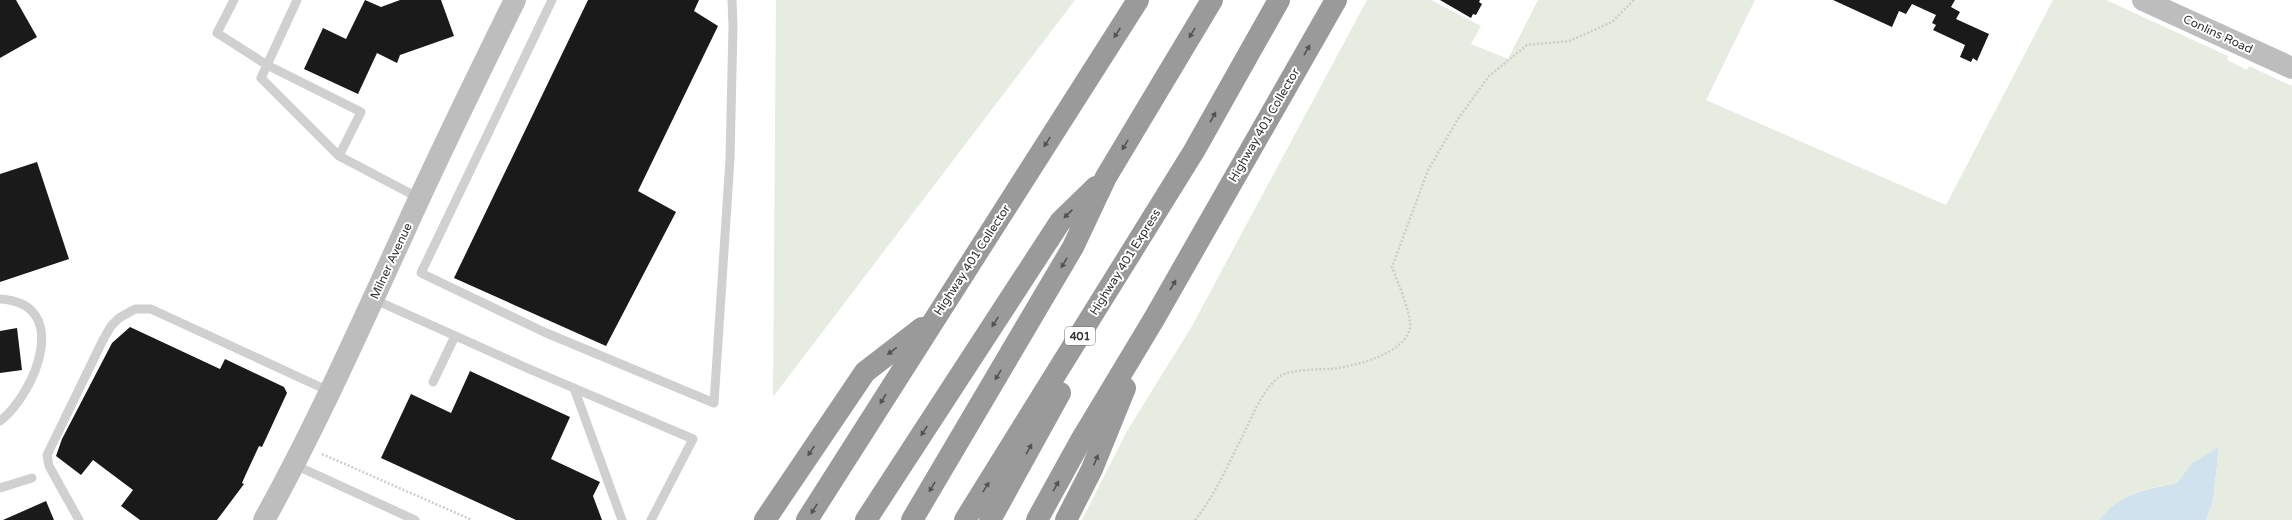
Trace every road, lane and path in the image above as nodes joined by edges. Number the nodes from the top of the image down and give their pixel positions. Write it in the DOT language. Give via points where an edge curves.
graph roads {
  1 [pos="234,0"];
  2 [pos="297,0"];
  3 [pos="514,0"];
  4 [pos="552,0"];
  5 [pos="732,0"];
  6 [pos="1138,0"];
  7 [pos="1212,0"];
  8 [pos="1279,0"];
  9 [pos="1336,0"];
  10 [pos="1634,0"];
  11 [pos="2143,0"];
  12 [pos="267,65"];
  13 [pos="2292,68"];
  14 [pos="1194,151"];
  15 [pos="339,156"];
  16 [pos="1106,178"];
  17 [pos="419,198"];
  18 [pos="0,299"];
  19 [pos="373,299"];
  20 [pos="934,319"];
  21 [pos="1154,319"];
  22 [pos="454,336"];
  23 [pos="433,382"];
  24 [pos="574,388"];
  25 [pos="331,392"];
  26 [pos="0,421"];
  27 [pos="322,454"];
  28 [pos="294,466"];
  29 [pos="32,478"];
  30 [pos="0,488"];
  31 [pos="79,520"];
  32 [pos="264,520"];
  33 [pos="415,520"];
  34 [pos="472,520"];
  35 [pos="622,520"];
  36 [pos="651,520"];
  37 [pos="765,520"];
  38 [pos="807,520"];
  39 [pos="866,520"];
  40 [pos="912,520"];
  41 [pos="965,520"];
  42 [pos="990,520"];
  43 [pos="1037,520"];
  44 [pos="1066,520"];
  45 [pos="1195,520"];
  1 -- 12 [label="lane" via="217,33"];
  2 -- 12 [label="lane"];
  3 -- 17 [label="street, Milner Avenue"];
  4 -- 5 [label="lane" via="421,273 544,332 714,403 730,159"];
  6 -- 20 [label="highway, Highway 401 Collector, one-way"];
  7 -- 16 [label="highway, one-way"];
  14 -- 8 [label="highway, Highway 401 Express / 401, one-way"];
  21 -- 9 [label="highway, Highway 401 Collector, one-way"];
  10 -- 45 [label="path" via="1612,22 1570,41 1527,45 1488,76 1458,119 1428,170 1392,267 1405,300 1410,328 1400,345 1380,356 1347,367 1282,375 1263,395 1218,485"];
  11 -- 13 [label="street, Conlins Road"];
  12 -- 15 [label="lane" via="261,78"];
  12 -- 15 [label="lane" via="361,112"];
  41 -- 14 [label="highway, Highway 401 Express / 401, one-way"];
  42 -- 14 [label="highway, one-way"];
  15 -- 17 [label="lane"];
  16 -- 39 [label="highway, one-way" via="1060,222"];
  16 -- 40 [label="highway, one-way" via="1074,248"];
  17 -- 19 [label="street, Milner Avenue"];
  18 -- 26 [label="lane" via="18,303 34,314 43,336 39,361 31,379 13,409"];
  19 -- 22 [label="lane"];
  19 -- 25 [label="street, Milner Avenue"];
  20 -- 37 [label="highway, one-way" via="865,372"];
  20 -- 38 [label="highway, Highway 401 Collector, one-way"];
  43 -- 21 [label="highway, Highway 401 Collector, one-way" via="1080,442"];
  44 -- 21 [label="highway, one-way" via="1092,469"];
  22 -- 23 [label="lane"];
  22 -- 24 [label="lane"];
  24 -- 35 [label="lane"];
  24 -- 36 [label="lane" via="693,439"];
  25 -- 28 [label="street, Milner Avenue"];
  25 -- 31 [label="lane" via="151,309 135,308 119,318 103,340 47,455 48,466"];
  27 -- 34 [label="path"];
  28 -- 32 [label="street, Milner Avenue"];
  28 -- 33 [label="lane"];
  29 -- 30 [label="lane"];
}
